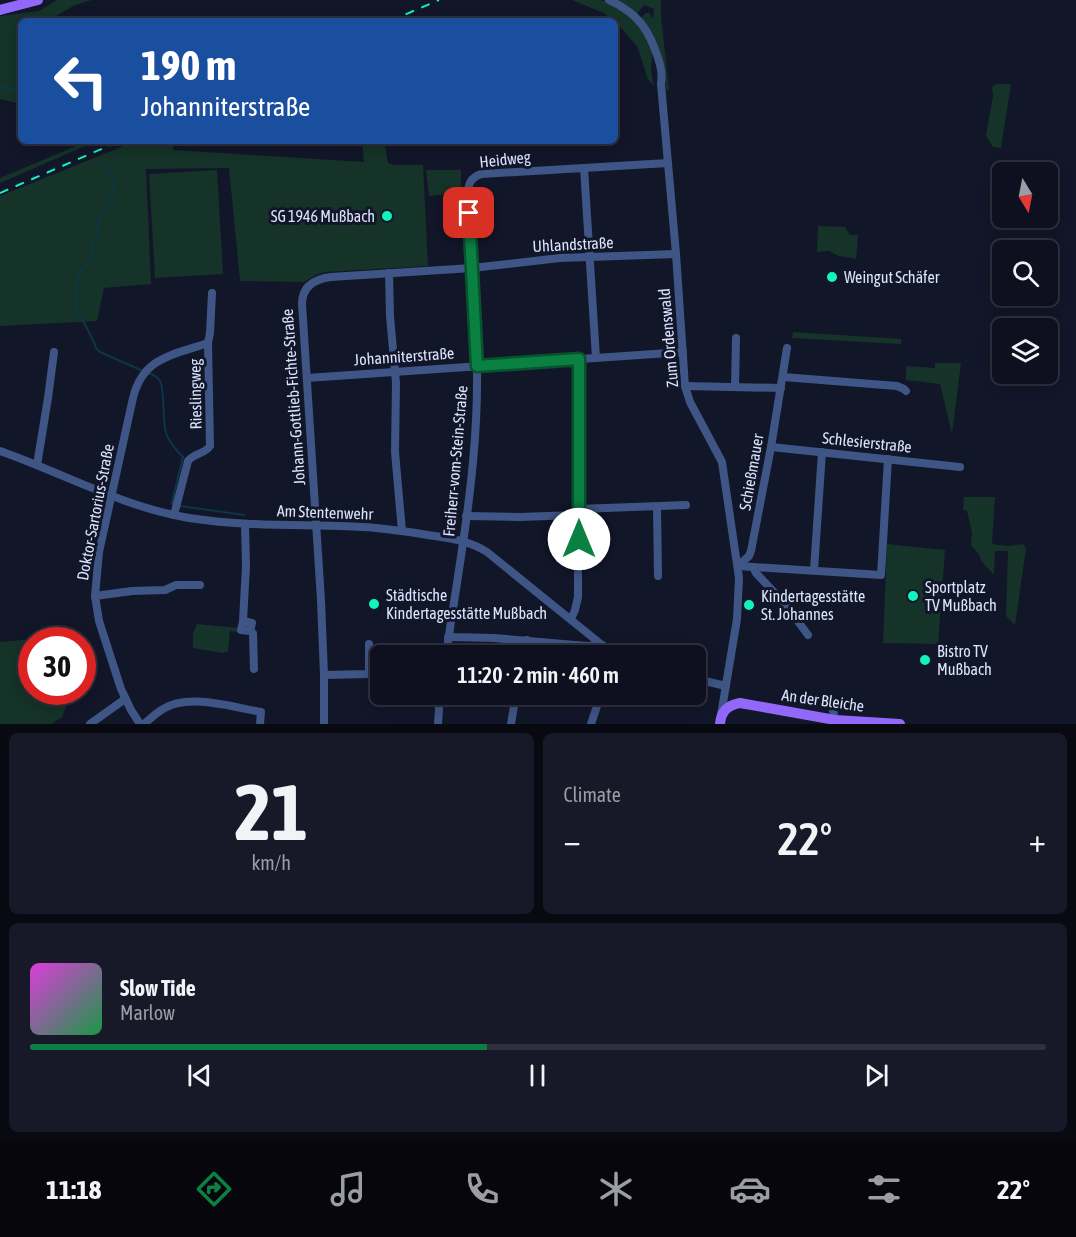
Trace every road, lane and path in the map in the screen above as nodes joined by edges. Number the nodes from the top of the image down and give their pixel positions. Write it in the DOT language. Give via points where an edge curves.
graph roads {
  1 [pos="38,0"];
  2 [pos="609,0"];
  3 [pos="0,10"];
  4 [pos="668,163"];
  5 [pos="584,168"];
  6 [pos="676,254"];
  7 [pos="590,257"];
  8 [pos="472,268"];
  9 [pos="389,273"];
  10 [pos="212,293"];
  11 [pos="736,338"];
  12 [pos="208,343"];
  13 [pos="787,348"];
  14 [pos="54,352"];
  15 [pos="683,352"];
  16 [pos="596,358"];
  17 [pos="579,359"];
  18 [pos="477,366"];
  19 [pos="395,371"];
  20 [pos="783,377"];
  21 [pos="307,378"];
  22 [pos="685,386"];
  23 [pos="735,386"];
  24 [pos="781,388"];
  25 [pos="906,391"];
  26 [pos="771,447"];
  27 [pos="0,451"];
  28 [pos="822,452"];
  29 [pos="888,459"];
  30 [pos="37,465"];
  31 [pos="960,467"];
  32 [pos="111,495"];
  33 [pos="686,505"];
  34 [pos="657,507"];
  35 [pos="176,509"];
  36 [pos="579,512"];
  37 [pos="466,516"];
  38 [pos="244,524"];
  39 [pos="316,526"];
  40 [pos="402,531"];
  41 [pos="463,541"];
  42 [pos="738,566"];
  43 [pos="753,567"];
  44 [pos="814,570"];
  45 [pos="658,576"];
  46 [pos="200,585"];
  47 [pos="95,596"];
  48 [pos="571,619"];
  49 [pos="808,635"];
  50 [pos="448,637"];
  51 [pos="527,640"];
  52 [pos="369,644"];
  53 [pos="447,645"];
  54 [pos="526,645"];
  55 [pos="577,645"];
  56 [pos="602,645"];
  57 [pos="254,669"];
  58 [pos="324,675"];
  59 [pos="706,683"];
  60 [pos="725,690"];
  61 [pos="125,699"];
  62 [pos="831,702"];
  63 [pos="743,703"];
  64 [pos="439,705"];
  65 [pos="514,705"];
  66 [pos="597,705"];
  67 [pos="804,719"];
  68 [pos="721,721"];
  69 [pos="835,722"];
  70 [pos="90,724"];
  71 [pos="142,724"];
  72 [pos="260,724"];
  73 [pos="324,724"];
  74 [pos="438,724"];
  75 [pos="511,724"];
  76 [pos="591,724"];
  77 [pos="900,724"];
  1 -- 3 [label="main road"];
  2 -- 4 [label="street, Zum Ordenswald" via="638,19 654,48"];
  4 -- 5 [label="street, Heidweg"];
  4 -- 6 [label="street, Zum Ordenswald"];
  5 -- 7 [label="street"];
  5 -- 8 [label="street, Heidweg" via="481,174 471,179 468,194"];
  6 -- 7 [label="street, Uhlandstraße"];
  6 -- 15 [label="street, Zum Ordenswald"];
  7 -- 8 [label="street, Uhlandstraße"];
  7 -- 16 [label="street"];
  8 -- 9 [label="street, Johann-Gottlieb-Fichte-Straße"];
  8 -- 18 [label="street, Freiherr-vom-Stein-Straße"];
  9 -- 19 [label="street"];
  9 -- 21 [label="street, Johann-Gottlieb-Fichte-Straße" via="322,278 305,290 302,304"];
  10 -- 12 [label="street, Rieslingweg"];
  11 -- 23 [label="street"];
  12 -- 32 [label="street, Doktor-Sartorius-Straße" via="159,360 144,372 135,388"];
  12 -- 35 [label="street, Rieslingweg" via="210,443 207,450 188,460"];
  13 -- 20 [label="street, Schießmauer"];
  14 -- 30 [label="street"];
  15 -- 16 [label="street, Johanniterstraße"];
  15 -- 22 [label="street, Zum Ordenswald"];
  16 -- 17 [label="street, Johanniterstraße"];
  17 -- 18 [label="street, Johanniterstraße"];
  17 -- 36 [label="street"];
  18 -- 19 [label="street, Johanniterstraße"];
  18 -- 37 [label="street, Freiherr-vom-Stein-Straße" via="476,432"];
  19 -- 21 [label="street, Johanniterstraße"];
  19 -- 40 [label="street" via="394,452"];
  20 -- 24 [label="street, Schießmauer"];
  20 -- 25 [label="street" via="897,386"];
  21 -- 39 [label="street, Johann-Gottlieb-Fichte-Straße"];
  22 -- 23 [label="street"];
  22 -- 42 [label="street, Zum Ordenswald" via="722,462"];
  23 -- 24 [label="street"];
  24 -- 26 [label="street, Schießmauer"];
  26 -- 28 [label="street, Schlesierstraße"];
  26 -- 42 [label="street, Schießmauer" via="751,551"];
  27 -- 30 [label="street, Am Stentenwehr"];
  28 -- 29 [label="street, Schlesierstraße"];
  28 -- 44 [label="street"];
  29 -- 31 [label="street, Schlesierstraße"];
  29 -- 44 [label="street" via="881,574"];
  30 -- 32 [label="street, Am Stentenwehr"];
  32 -- 35 [label="street, Am Stentenwehr" via="149,508"];
  32 -- 47 [label="street, Doktor-Sartorius-Straße"];
  33 -- 34 [label="street"];
  34 -- 36 [label="street"];
  34 -- 45 [label="street"];
  35 -- 38 [label="street, Am Stentenwehr"];
  36 -- 37 [label="street"];
  36 -- 48 [label="street" via="578,597"];
  37 -- 41 [label="street, Freiherr-vom-Stein-Straße"];
  38 -- 39 [label="street, Am Stentenwehr"];
  38 -- 57 [label="street" via="243,621 252,623"];
  39 -- 40 [label="street, Am Stentenwehr"];
  39 -- 58 [label="street, Johann-Gottlieb-Fichte-Straße"];
  40 -- 41 [label="street, Am Stentenwehr"];
  41 -- 48 [label="street, Am Stentenwehr" via="487,552"];
  41 -- 50 [label="street, Freiherr-vom-Stein-Straße"];
  42 -- 43 [label="street"];
  42 -- 60 [label="street, Zum Ordenswald" via="738,604"];
  43 -- 44 [label="street"];
  43 -- 49 [label="street"];
  46 -- 47 [label="street"];
  47 -- 61 [label="street, Doktor-Sartorius-Straße" via="99,621"];
  48 -- 56 [label="street, Am Stentenwehr"];
  50 -- 51 [label="street"];
  50 -- 53 [label="street, Freiherr-vom-Stein-Straße"];
  51 -- 54 [label="street"];
  51 -- 55 [label="street"];
  52 -- 58 [label="street" via="369,674"];
  58 -- 73 [label="street, Johann-Gottlieb-Fichte-Straße"];
  59 -- 60 [label="street"];
  60 -- 63 [label="street, An der Bleiche"];
  60 -- 68 [label="street, Zum Ordenswald"];
  61 -- 70 [label="street"];
  61 -- 71 [label="street, Doktor-Sartorius-Straße"];
  62 -- 69 [label="street"];
  63 -- 67 [label="main road, An der Bleiche"];
  63 -- 68 [label="main road" via="728,706"];
  64 -- 74 [label="street"];
  65 -- 75 [label="street"];
  66 -- 76 [label="street"];
  67 -- 69 [label="main road, An der Bleiche"];
  69 -- 77 [label="main road, An der Bleiche"];
  71 -- 72 [label="street" via="164,708 198,702 261,712"];
}
